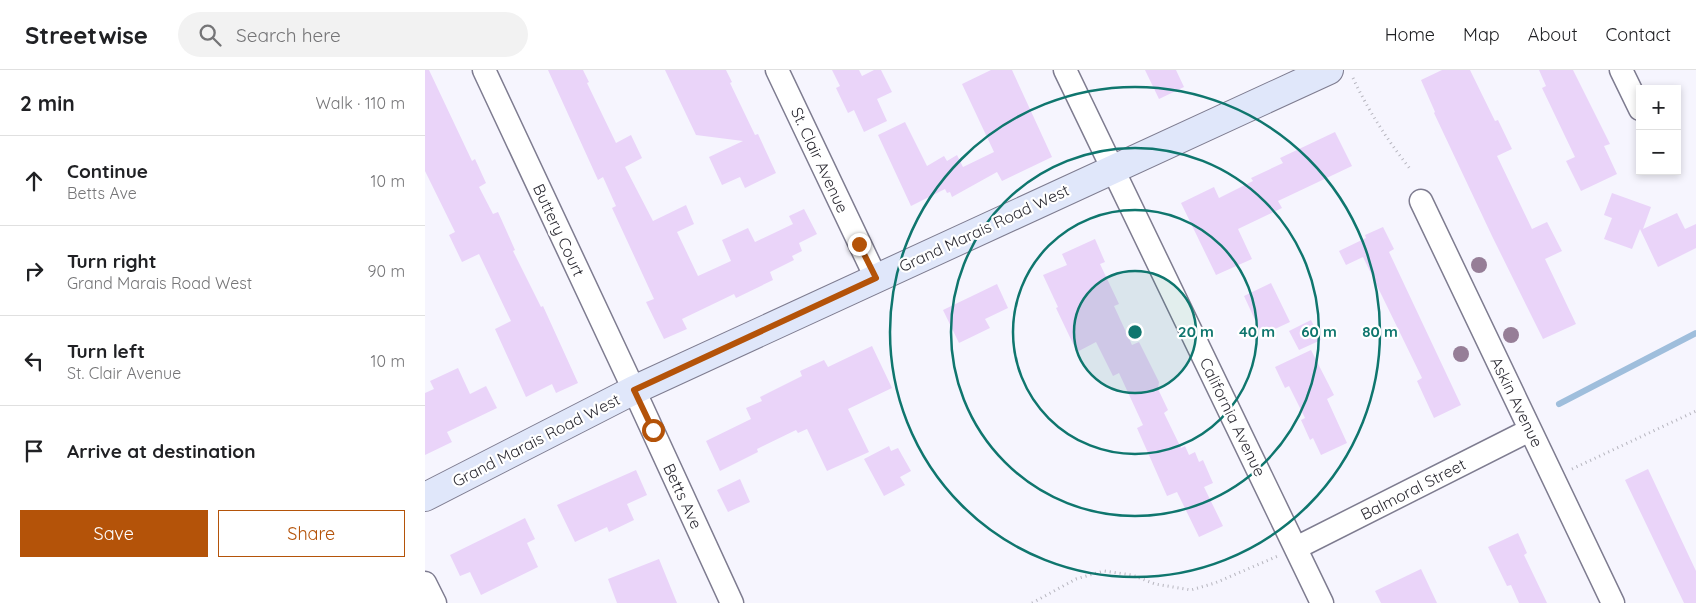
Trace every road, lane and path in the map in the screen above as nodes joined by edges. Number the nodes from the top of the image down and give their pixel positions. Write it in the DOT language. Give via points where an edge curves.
graph roads {
  1 [pos="484,70"];
  2 [pos="777,70"];
  3 [pos="1065,70"];
  4 [pos="1621,70"];
  5 [pos="1341,74"];
  6 [pos="1636,101"];
  7 [pos="1113,169"];
  8 [pos="1411,170"];
  9 [pos="1421,201"];
  10 [pos="876,278"];
  11 [pos="634,390"];
  12 [pos="1696,411"];
  13 [pos="1530,430"];
  14 [pos="1564,473"];
  15 [pos="425,497"];
  16 [pos="1289,551"];
  17 [pos="425,583"];
  18 [pos="435,603"];
  19 [pos="732,603"];
  20 [pos="1032,603"];
  21 [pos="1322,603"];
  22 [pos="1613,603"];
  1 -- 11 [label="street, Buttery Court"];
  2 -- 10 [label="street, St. Clair Avenue"];
  3 -- 7 [label="street, California Avenue"];
  4 -- 6 [label="street"];
  5 -- 7 [label="street, Grand Marais Road West"];
  5 -- 8 [label="path"];
  7 -- 10 [label="street, Grand Marais Road West"];
  7 -- 16 [label="street, California Avenue"];
  9 -- 13 [label="street, Askin Avenue"];
  10 -- 11 [label="street, Grand Marais Road West"];
  11 -- 15 [label="street, Grand Marais Road West"];
  11 -- 19 [label="street, Betts Ave"];
  12 -- 14 [label="path"];
  13 -- 16 [label="street, Balmoral Street"];
  13 -- 22 [label="street, Askin Avenue"];
  16 -- 20 [label="path" via="1191,590 1104,570 1076,579"];
  16 -- 21 [label="street, California Avenue"];
  17 -- 18 [label="street"];
}
